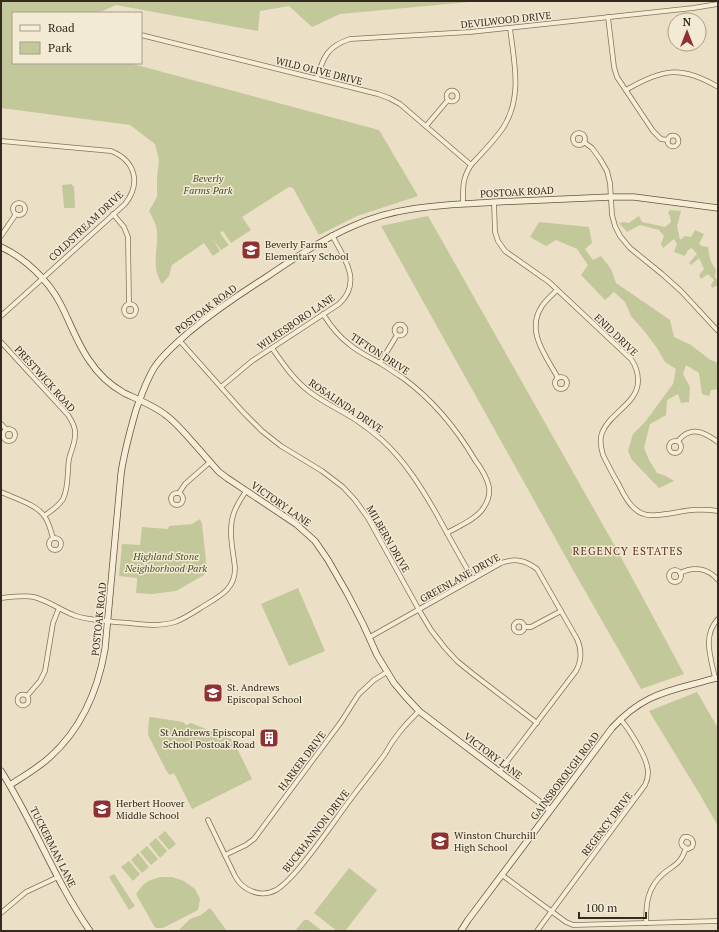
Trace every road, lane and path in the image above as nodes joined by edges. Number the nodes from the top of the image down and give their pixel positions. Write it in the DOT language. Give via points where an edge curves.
graph roads {
  1 [pos="718,4"];
  2 [pos="608,17"];
  3 [pos="510,28"];
  4 [pos="142,35"];
  5 [pos="317,78"];
  6 [pos="718,87"];
  7 [pos="626,90"];
  8 [pos="448,100"];
  9 [pos="426,126"];
  10 [pos="668,140"];
  11 [pos="1,141"];
  12 [pos="584,142"];
  13 [pos="471,165"];
  14 [pos="611,197"];
  15 [pos="494,202"];
  16 [pos="463,203"];
  17 [pos="718,208"];
  18 [pos="16,214"];
  19 [pos="113,214"];
  20 [pos="332,235"];
  21 [pos="1,236"];
  22 [pos="1,247"];
  23 [pos="42,279"];
  24 [pos="557,290"];
  25 [pos="129,304"];
  26 [pos="323,314"];
  27 [pos="1,316"];
  28 [pos="718,331"];
  29 [pos="397,335"];
  30 [pos="179,340"];
  31 [pos="1,342"];
  32 [pos="272,348"];
  33 [pos="380,363"];
  34 [pos="558,378"];
  35 [pos="221,387"];
  36 [pos="140,400"];
  37 [pos="1,424"];
  38 [pos="6,429"];
  39 [pos="678,441"];
  40 [pos="718,442"];
  41 [pos="210,462"];
  42 [pos="246,491"];
  43 [pos="1,492"];
  44 [pos="179,493"];
  45 [pos="718,511"];
  46 [pos="44,516"];
  47 [pos="447,533"];
  48 [pos="53,538"];
  49 [pos="680,573"];
  50 [pos="473,580"];
  51 [pos="718,580"];
  52 [pos="1,598"];
  53 [pos="60,608"];
  54 [pos="419,610"];
  55 [pos="561,611"];
  56 [pos="718,619"];
  57 [pos="108,621"];
  58 [pos="524,627"];
  59 [pos="370,637"];
  60 [pos="387,672"];
  61 [pos="716,678"];
  62 [pos="26,696"];
  63 [pos="419,711"];
  64 [pos="620,719"];
  65 [pos="537,723"];
  66 [pos="1,771"];
  67 [pos="500,772"];
  68 [pos="10,785"];
  69 [pos="550,810"];
  70 [pos="208,820"];
  71 [pos="686,848"];
  72 [pos="225,855"];
  73 [pos="502,875"];
  74 [pos="58,877"];
  75 [pos="551,912"];
  76 [pos="1,913"];
  77 [pos="718,922"];
  78 [pos="646,923"];
  79 [pos="90,931"];
  80 [pos="462,931"];
  81 [pos="537,931"];
  1 -- 2 [label="street, DEVILWOOD DRIVE"];
  2 -- 3 [label="street, DEVILWOOD DRIVE"];
  2 -- 7 [label="street" via="615,71"];
  3 -- 5 [label="street, DEVILWOOD DRIVE" via="342,41 328,52"];
  3 -- 13 [label="street" via="516,78 513,106 504,127"];
  4 -- 5 [label="street, WILD OLIVE DRIVE"];
  5 -- 9 [label="street, WILD OLIVE DRIVE" via="389,98"];
  6 -- 7 [label="street" via="695,75 672,72 645,79"];
  7 -- 10 [label="street" via="653,131"];
  8 -- 9 [label="street"];
  9 -- 13 [label="street, WILD OLIVE DRIVE"];
  11 -- 19 [label="street, COLDSTREAM DRIVE" via="105,150 122,156 133,170 134,186 128,200"];
  12 -- 14 [label="street" via="592,148 605,166"];
  13 -- 16 [label="street" via="464,180"];
  14 -- 15 [label="street, POSTOAK ROAD"];
  14 -- 17 [label="street, POSTOAK ROAD" via="634,197"];
  14 -- 28 [label="street" via="613,221 623,241 681,291"];
  15 -- 16 [label="street, POSTOAK ROAD"];
  15 -- 24 [label="street, ENID DRIVE" via="495,232 501,246"];
  16 -- 20 [label="street, POSTOAK ROAD" via="396,212"];
  18 -- 21 [label="street"];
  19 -- 23 [label="street, COLDSTREAM DRIVE"];
  19 -- 25 [label="street" via="124,227 128,237"];
  20 -- 26 [label="street, WILKESBORO LANE" via="351,275 351,287 341,302"];
  20 -- 30 [label="street, POSTOAK ROAD" via="226,303"];
  22 -- 23 [label="street, VICTORY LANE" via="24,261"];
  23 -- 27 [label="street, COLDSTREAM DRIVE"];
  23 -- 36 [label="street, VICTORY LANE" via="54,294 95,369 113,386"];
  24 -- 34 [label="street" via="539,311 535,330"];
  24 -- 45 [label="street, ENID DRIVE" via="631,359 637,370 638,382 634,394 605,427 600,441 603,455 629,502 643,514 655,516 699,509"];
  26 -- 32 [label="street, WILKESBORO LANE"];
  26 -- 33 [label="street, TIFTON DRIVE" via="348,344"];
  29 -- 33 [label="street"];
  30 -- 35 [label="street, MILBERN DRIVE"];
  30 -- 36 [label="street, POSTOAK ROAD" via="155,367"];
  31 -- 46 [label="street, PRESTWICK ROAD" via="68,415 74,428 75,438 69,460 65,494 57,506"];
  32 -- 35 [label="street, WILKESBORO LANE"];
  32 -- 47 [label="street, ROSALINDA DRIVE" via="289,371 313,395 363,424 392,450 413,476"];
  33 -- 47 [label="street, TIFTON DRIVE" via="403,378 437,408 461,437 487,480 489,496 482,511"];
  35 -- 54 [label="street, MILBERN DRIVE" via="267,436 329,476 355,500 370,521"];
  36 -- 41 [label="street, VICTORY LANE" via="170,418"];
  36 -- 57 [label="street, POSTOAK ROAD" via="123,461"];
  37 -- 38 [label="street"];
  39 -- 40 [label="street" via="685,434 696,432 708,435"];
  41 -- 42 [label="street, VICTORY LANE" via="219,472"];
  41 -- 44 [label="street" via="185,484"];
  42 -- 57 [label="street" via="235,509 232,522 235,572 232,583 222,596 182,619 168,624"];
  42 -- 59 [label="street, VICTORY LANE" via="296,524 315,541"];
  43 -- 46 [label="street" via="39,510"];
  46 -- 48 [label="street"];
  47 -- 50 [label="street, ROSALINDA DRIVE"];
  49 -- 51 [label="street" via="700,569"];
  50 -- 54 [label="street, GREENLANE DRIVE"];
  50 -- 55 [label="street, GREENLANE DRIVE" via="506,561 524,561 539,572"];
  52 -- 53 [label="street" via="34,597"];
  53 -- 57 [label="street" via="90,620"];
  53 -- 62 [label="street" via="54,618 45,671 40,681"];
  54 -- 59 [label="street, GREENLANE DRIVE"];
  54 -- 65 [label="street, MILBERN DRIVE" via="457,661"];
  55 -- 58 [label="street" via="531,627"];
  55 -- 65 [label="street, GREENLANE DRIVE" via="580,645 581,659 576,671"];
  56 -- 61 [label="street" via="712,626 708,640"];
  57 -- 68 [label="street, POSTOAK ROAD" via="106,649 100,675 81,718 50,756"];
  59 -- 60 [label="street, VICTORY LANE"];
  60 -- 63 [label="street, VICTORY LANE"];
  60 -- 72 [label="street, HARKER DRIVE" via="359,694 342,721 254,839"];
  61 -- 64 [label="street, GAINSBOROUGH ROAD" via="658,695 636,706"];
  63 -- 67 [label="street, VICTORY LANE"];
  63 -- 72 [label="street, BUCKHANNON DRIVE" via="396,735 385,754 293,876 276,890 263,894 247,889 237,880"];
  64 -- 69 [label="street, GAINSBOROUGH ROAD"];
  64 -- 75 [label="street, REGENCY DRIVE" via="645,759 647,781"];
  65 -- 67 [label="street, GREENLANE DRIVE"];
  66 -- 68 [label="street, TUCKERMAN LANE"];
  67 -- 69 [label="street, VICTORY LANE"];
  68 -- 74 [label="street, TUCKERMAN LANE"];
  69 -- 73 [label="street, GAINSBOROUGH ROAD"];
  70 -- 72 [label="street, BUCKHANNON DRIVE"];
  71 -- 78 [label="street" via="680,860 662,875 650,891"];
  73 -- 75 [label="street"];
  73 -- 80 [label="street, GAINSBOROUGH ROAD"];
  74 -- 76 [label="street" via="26,892"];
  74 -- 79 [label="street, TUCKERMAN LANE"];
  75 -- 78 [label="street" via="573,925"];
  75 -- 81 [label="street, REGENCY DRIVE"];
  77 -- 78 [label="street"];
}
